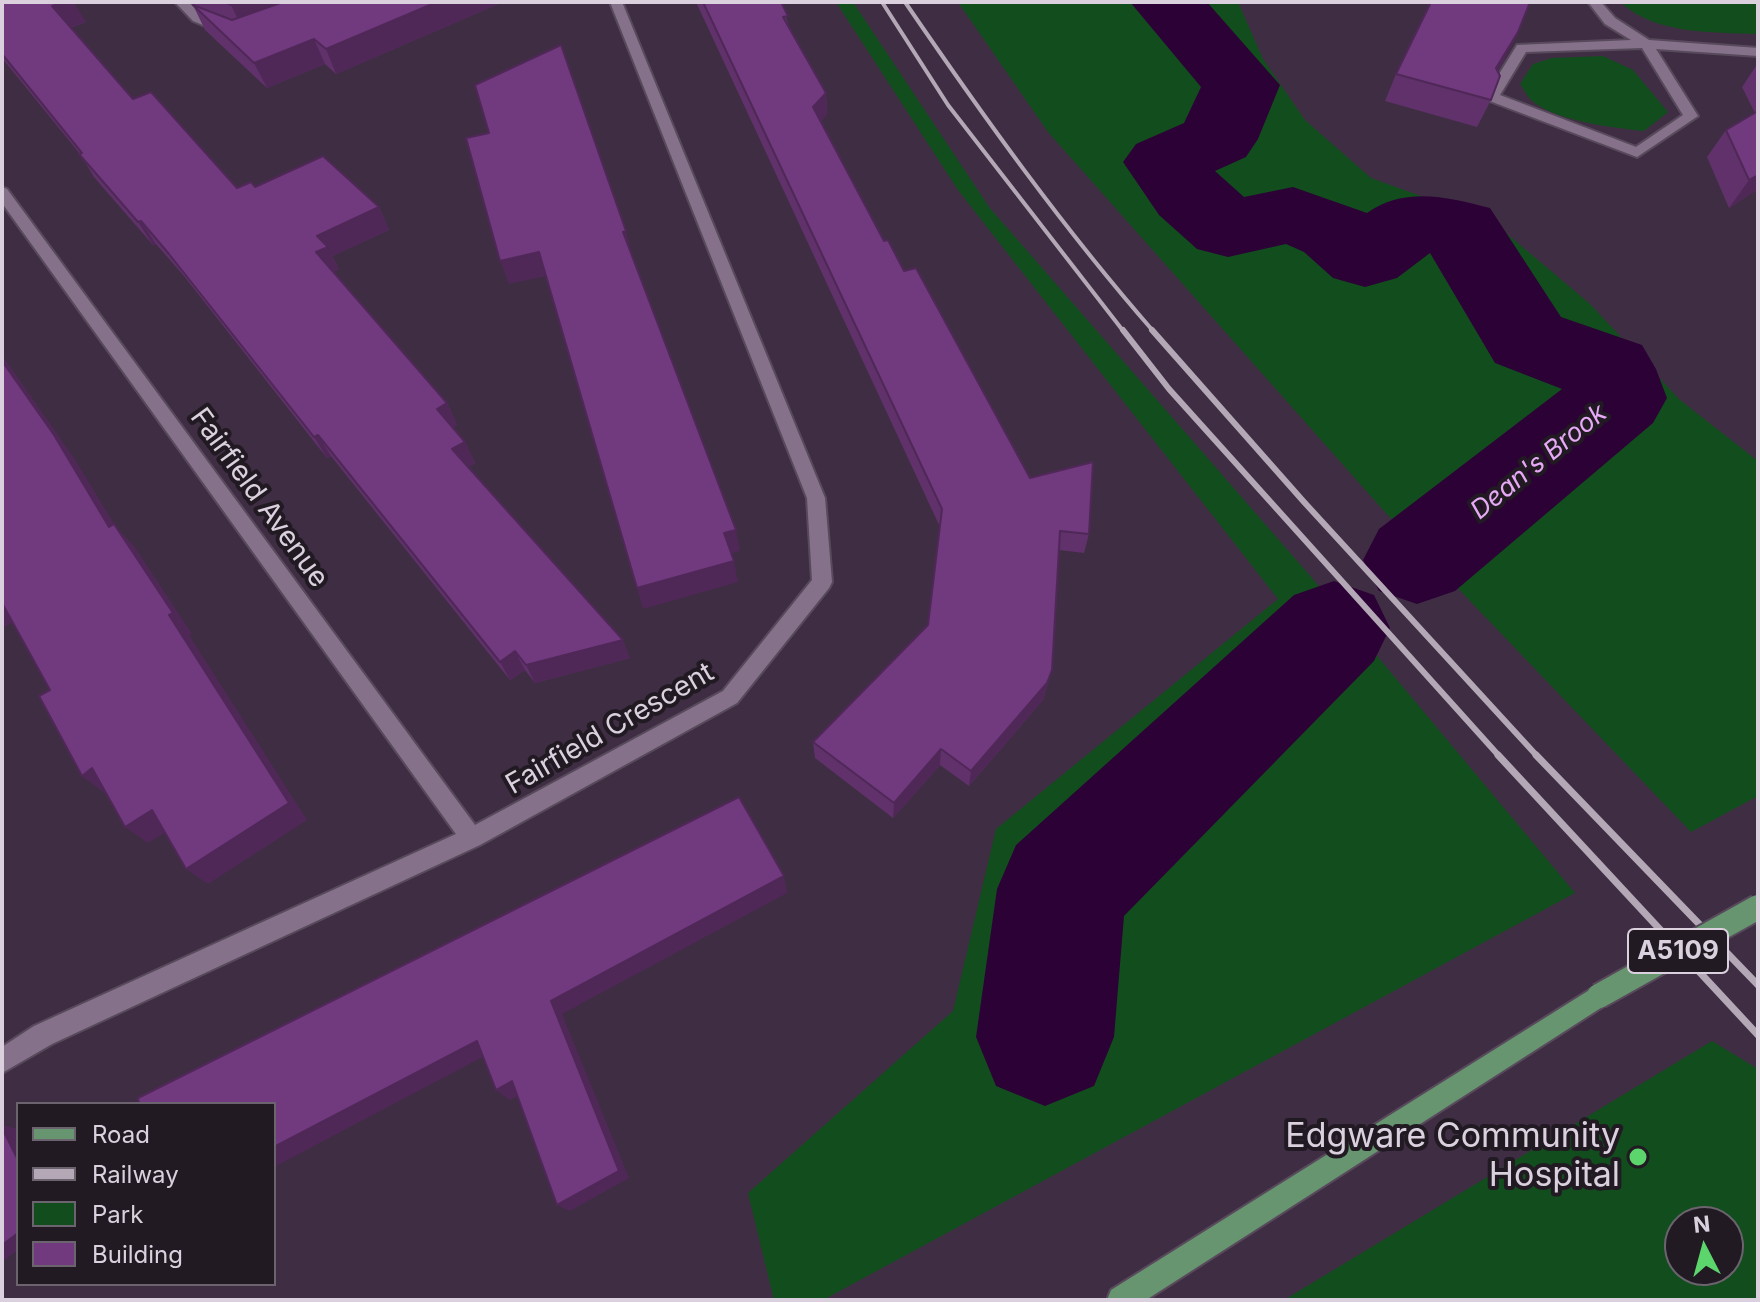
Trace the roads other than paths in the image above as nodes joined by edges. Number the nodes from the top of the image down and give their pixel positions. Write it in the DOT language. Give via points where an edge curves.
graph roads {
  1 [pos="181,2"];
  2 [pos="616,2"];
  3 [pos="1594,2"];
  4 [pos="231,33"];
  5 [pos="1646,44"];
  6 [pos="1758,52"];
  7 [pos="2,192"];
  8 [pos="472,838"];
  9 [pos="1758,907"];
  10 [pos="2,1061"];
  11 [pos="1121,1300"];
  1 -- 4 [label="street" via="198,18"];
  2 -- 8 [label="street, Fairfield Crescent" via="816,498 822,582 730,697"];
  3 -- 5 [label="street" via="1610,21"];
  5 -- 5 [label="street" via="1522,48 1492,97 1637,153 1691,116"];
  5 -- 6 [label="street"];
  7 -- 8 [label="street, Fairfield Avenue"];
  8 -- 10 [label="street, Fairfield Crescent" via="43,1035"];
  9 -- 11 [label="main road, A5109, bridge" via="1599,996"];
}
